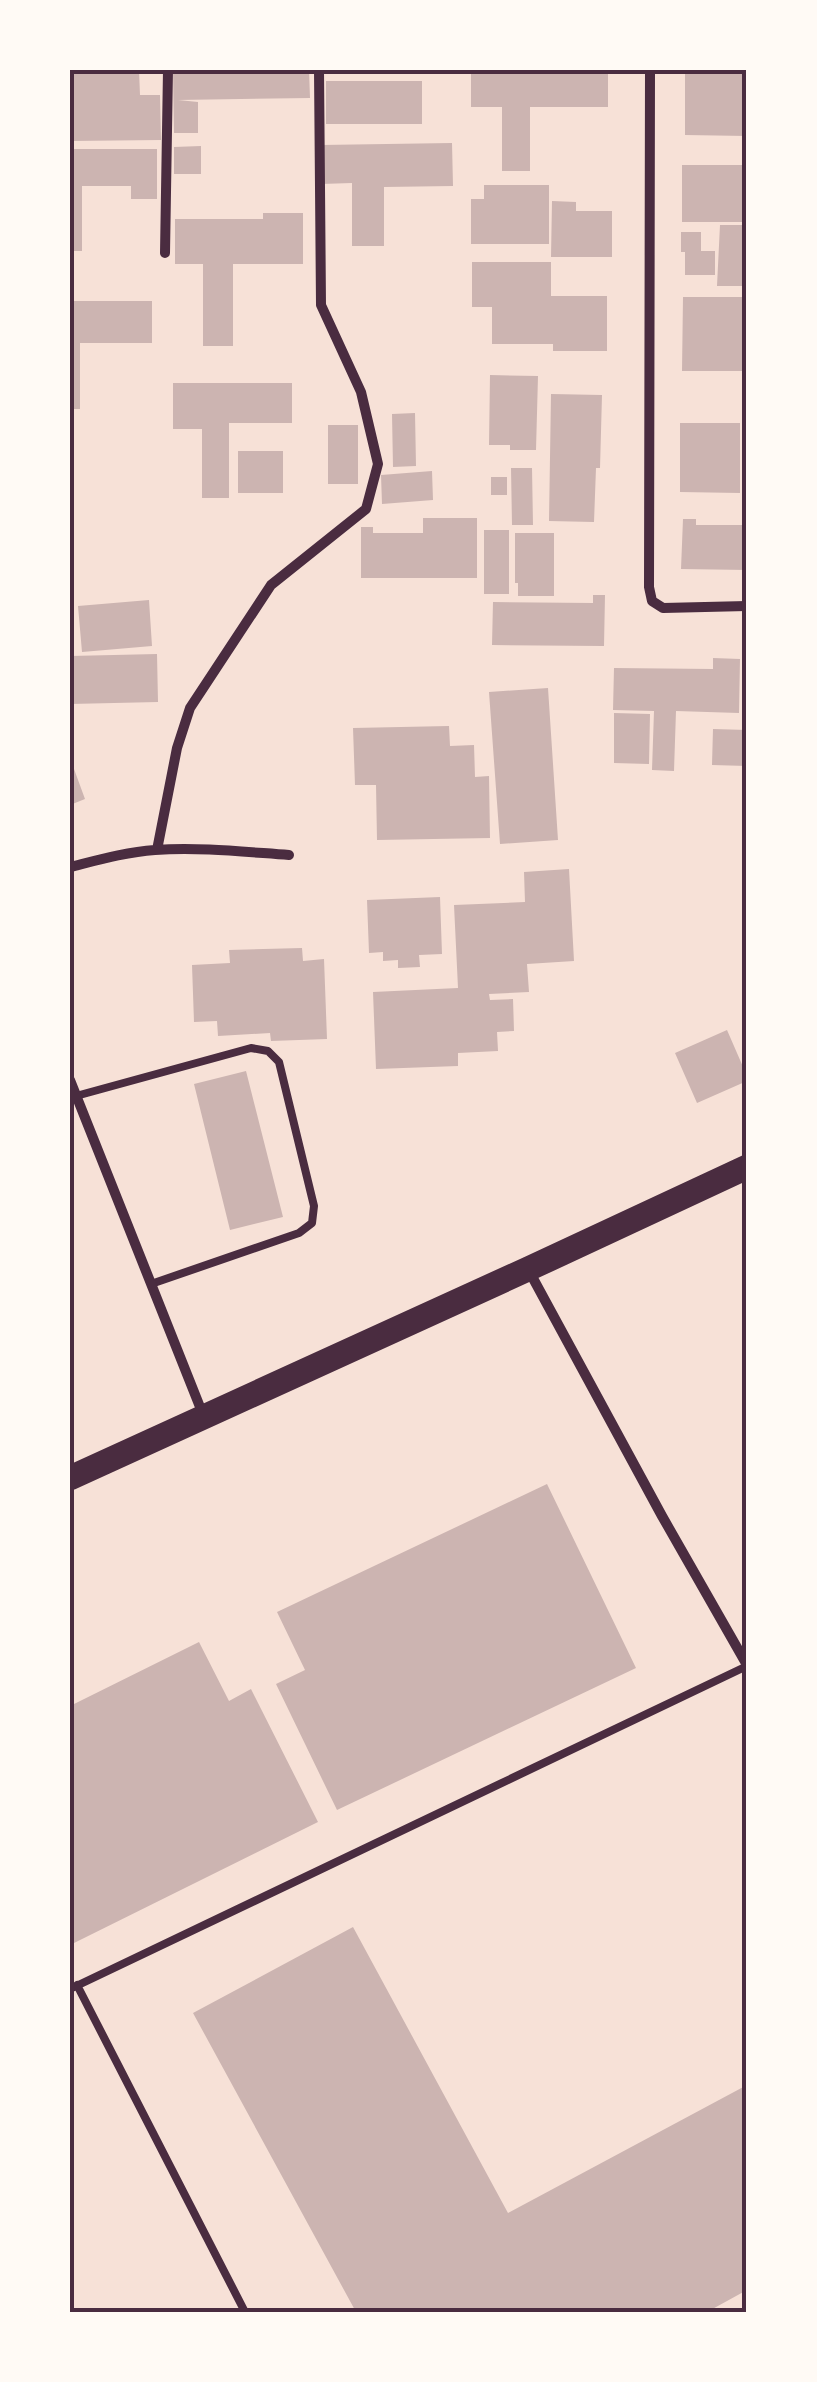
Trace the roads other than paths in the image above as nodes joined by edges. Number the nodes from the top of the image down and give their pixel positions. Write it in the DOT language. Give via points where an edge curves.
graph roads {
  1 [pos="168,70"];
  2 [pos="319,70"];
  3 [pos="650,70"];
  4 [pos="165,253"];
  5 [pos="747,606"];
  6 [pos="157,850"];
  7 [pos="289,855"];
  8 [pos="70,867"];
  9 [pos="70,1080"];
  10 [pos="76,1096"];
  11 [pos="747,1167"];
  12 [pos="528,1270"];
  13 [pos="150,1284"];
  14 [pos="204,1418"];
  15 [pos="70,1478"];
  16 [pos="747,1665"];
  17 [pos="74,1987"];
  18 [pos="245,2312"];
  1 -- 4 [label="street"];
  2 -- 6 [label="street" via="321,305 361,392 378,464 366,509 271,585 190,708"];
  3 -- 5 [label="street" via="648,587 663,608"];
  6 -- 7 [label="street"];
  6 -- 8 [label="street"];
  9 -- 10 [label="street"];
  10 -- 13 [label="street"];
  10 -- 13 [label="lane" via="251,1048 280,1062 314,1206 312,1223"];
  11 -- 12 [label="main road"];
  12 -- 14 [label="main road"];
  12 -- 16 [label="street"];
  13 -- 14 [label="street"];
  14 -- 15 [label="main road"];
  16 -- 17 [label="lane"];
  17 -- 18 [label="lane"];
}
